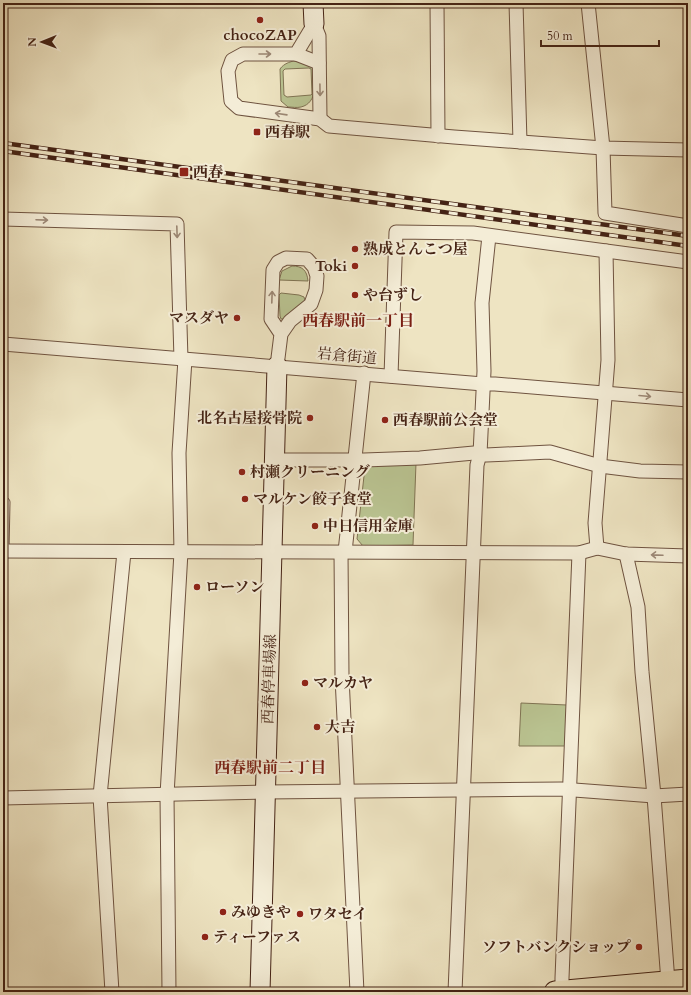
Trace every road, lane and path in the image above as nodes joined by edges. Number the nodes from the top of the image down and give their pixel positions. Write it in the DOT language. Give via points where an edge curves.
graph roads {
  1 [pos="313,3"];
  2 [pos="437,3"];
  3 [pos="516,3"];
  4 [pos="588,3"];
  5 [pos="314,24"];
  6 [pos="296,54"];
  7 [pos="319,63"];
  8 [pos="320,119"];
  9 [pos="438,136"];
  10 [pos="520,142"];
  11 [pos="603,148"];
  12 [pos="688,150"];
  13 [pos="3,218"];
  14 [pos="688,226"];
  15 [pos="489,236"];
  16 [pos="606,251"];
  17 [pos="688,262"];
  18 [pos="281,334"];
  19 [pos="3,344"];
  20 [pos="183,359"];
  21 [pos="278,366"];
  22 [pos="364,373"];
  23 [pos="391,376"];
  24 [pos="483,384"];
  25 [pos="606,393"];
  26 [pos="688,400"];
  27 [pos="480,454"];
  28 [pos="275,460"];
  29 [pos="354,460"];
  30 [pos="600,466"];
  31 [pos="688,472"];
  32 [pos="6,502"];
  33 [pos="597,548"];
  34 [pos="4,552"];
  35 [pos="124,552"];
  36 [pos="181,552"];
  37 [pos="273,552"];
  38 [pos="343,552"];
  39 [pos="474,552"];
  40 [pos="579,553"];
  41 [pos="626,554"];
  42 [pos="688,556"];
  43 [pos="464,790"];
  44 [pos="569,790"];
  45 [pos="265,792"];
  46 [pos="347,792"];
  47 [pos="688,794"];
  48 [pos="168,795"];
  49 [pos="100,796"];
  50 [pos="654,796"];
  51 [pos="3,798"];
  52 [pos="678,981"];
  53 [pos="112,992"];
  54 [pos="169,992"];
  55 [pos="260,992"];
  56 [pos="357,992"];
  57 [pos="455,992"];
  58 [pos="559,992"];
  1 -- 5 [label="main road"];
  2 -- 9 [label="street"];
  3 -- 10 [label="street"];
  4 -- 11 [label="street"];
  5 -- 6 [label="street"];
  5 -- 7 [label="street" via="319,36"];
  6 -- 7 [label="street"];
  8 -- 6 [label="street, one-way" via="239,108 231,101 228,71 232,60 243,54"];
  7 -- 8 [label="street, one-way"];
  8 -- 9 [label="street" via="329,126"];
  9 -- 10 [label="street"];
  10 -- 11 [label="street"];
  11 -- 12 [label="street"];
  11 -- 14 [label="street" via="605,213"];
  13 -- 20 [label="street, one-way" via="177,224"];
  15 -- 16 [label="street"];
  15 -- 23 [label="street" via="473,233 396,232"];
  15 -- 24 [label="street" via="482,302"];
  16 -- 17 [label="street"];
  16 -- 25 [label="street"];
  18 -- 18 [label="street, one-way" via="271,319 273,270 278,262 286,258 307,259 317,276 316,290 311,304 290,321"];
  18 -- 21 [label="street"];
  19 -- 20 [label="street, 岩倉街道"];
  20 -- 21 [label="street, 岩倉街道"];
  20 -- 36 [label="street" via="179,453"];
  21 -- 22 [label="street, 岩倉街道"];
  21 -- 28 [label="main road, 西春停車場線"];
  22 -- 23 [label="street, 岩倉街道"];
  22 -- 29 [label="street"];
  23 -- 24 [label="street, 岩倉街道"];
  24 -- 25 [label="street, 岩倉街道"];
  24 -- 27 [label="street"];
  25 -- 26 [label="street, 岩倉街道, one-way"];
  25 -- 30 [label="street"];
  27 -- 29 [label="street"];
  27 -- 30 [label="street" via="550,452"];
  27 -- 39 [label="street" via="477,465"];
  28 -- 29 [label="street"];
  28 -- 37 [label="main road, 西春停車場線"];
  29 -- 38 [label="street"];
  30 -- 31 [label="street" via="640,471"];
  30 -- 33 [label="street" via="595,523"];
  32 -- 34 [label="lane"];
  33 -- 40 [label="street"];
  33 -- 41 [label="street"];
  34 -- 35 [label="street"];
  35 -- 36 [label="street"];
  35 -- 49 [label="street"];
  36 -- 37 [label="street"];
  36 -- 48 [label="street"];
  37 -- 38 [label="street"];
  37 -- 45 [label="main road, 西春停車場線"];
  38 -- 39 [label="street"];
  38 -- 46 [label="street" via="342,677"];
  39 -- 40 [label="street"];
  39 -- 43 [label="street"];
  40 -- 44 [label="street"];
  42 -- 41 [label="street, one-way"];
  41 -- 50 [label="street" via="638,607"];
  43 -- 44 [label="street"];
  43 -- 46 [label="street"];
  43 -- 57 [label="street"];
  44 -- 50 [label="street"];
  44 -- 58 [label="street"];
  45 -- 46 [label="street"];
  45 -- 48 [label="street"];
  45 -- 55 [label="main road, 西春停車場線"];
  46 -- 56 [label="street"];
  47 -- 50 [label="street"];
  48 -- 49 [label="street"];
  48 -- 54 [label="street"];
  49 -- 51 [label="street"];
  49 -- 53 [label="street"];
  50 -- 52 [label="street"];
  52 -- 58 [label="main road"];
}
